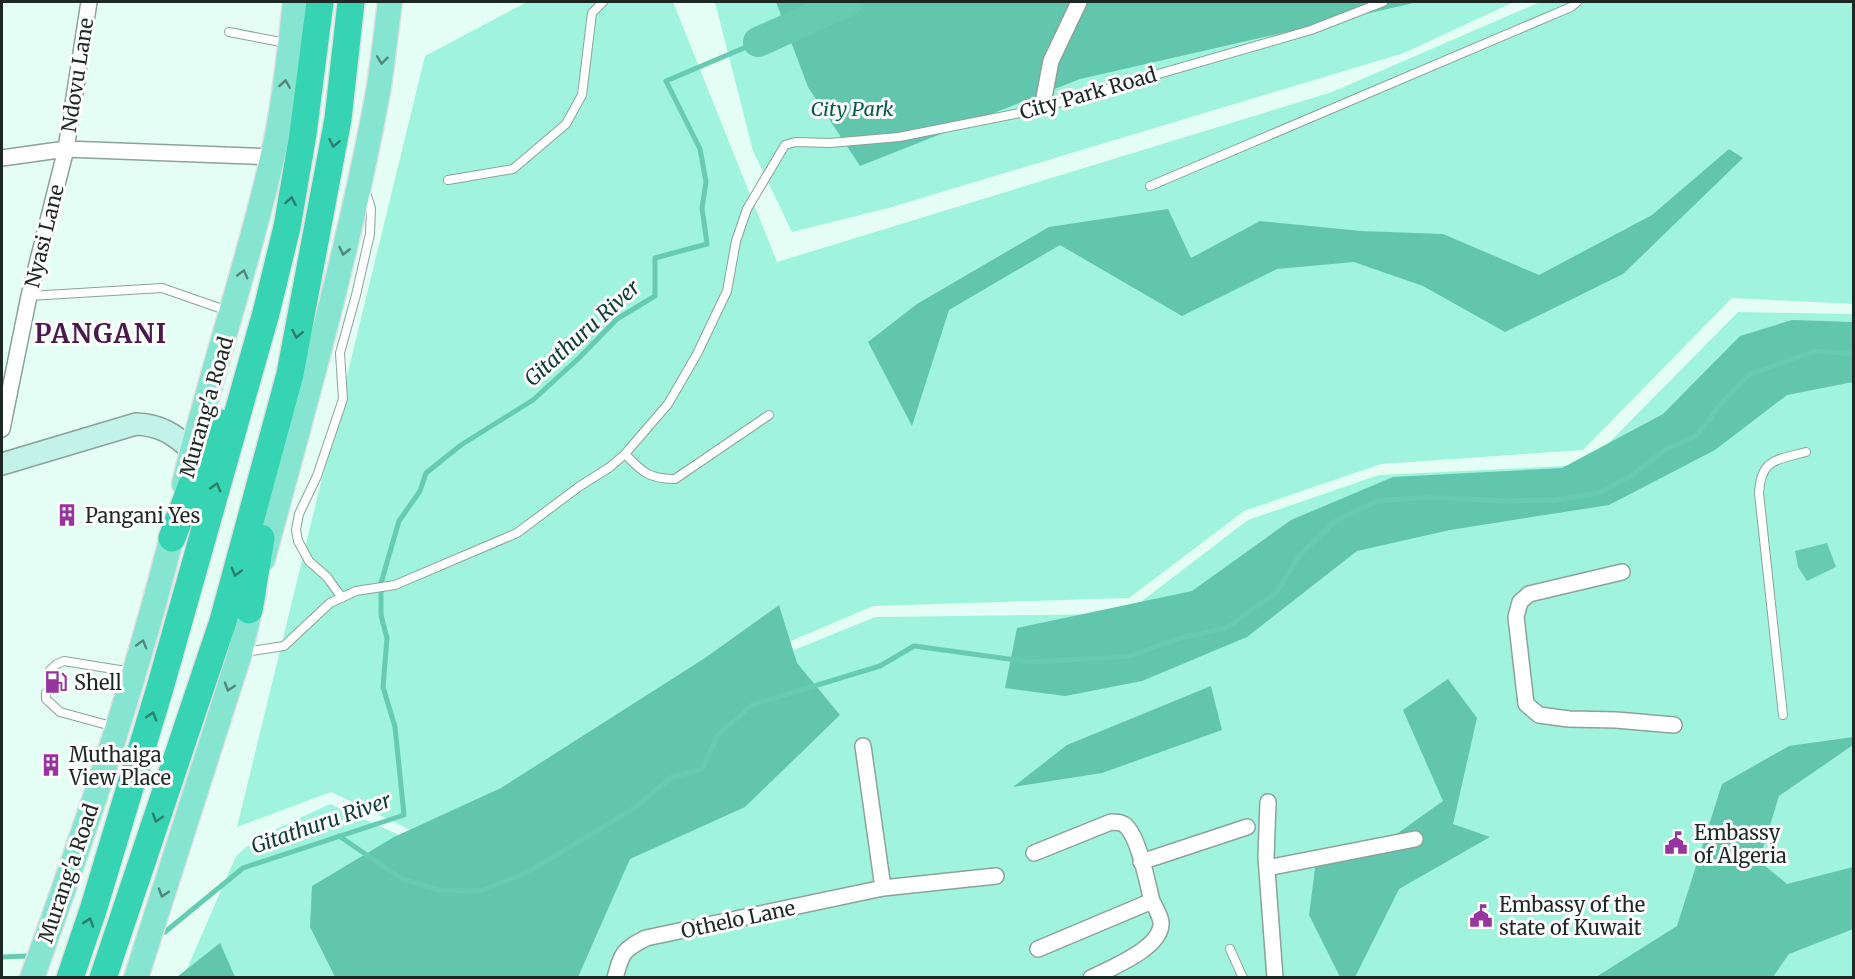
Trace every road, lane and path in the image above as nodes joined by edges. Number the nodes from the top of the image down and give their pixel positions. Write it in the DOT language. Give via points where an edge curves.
graph roads {
  1 [pos="89,2"];
  2 [pos="295,2"];
  3 [pos="320,2"];
  4 [pos="351,2"];
  5 [pos="390,2"];
  6 [pos="603,2"];
  7 [pos="1079,2"];
  8 [pos="1383,2"];
  9 [pos="1577,2"];
  10 [pos="229,32"];
  11 [pos="290,44"];
  12 [pos="1042,108"];
  13 [pos="66,149"];
  14 [pos="273,156"];
  15 [pos="2,158"];
  16 [pos="361,174"];
  17 [pos="448,180"];
  18 [pos="1150,186"];
  19 [pos="29,296"];
  20 [pos="233,312"];
  21 [pos="290,374"];
  22 [pos="246,380"];
  23 [pos="769,415"];
  24 [pos="2,429"];
  25 [pos="192,451"];
  26 [pos="1806,452"];
  27 [pos="625,454"];
  28 [pos="2,464"];
  29 [pos="172,538"];
  30 [pos="1622,572"];
  31 [pos="342,597"];
  32 [pos="249,610"];
  33 [pos="240,653"];
  34 [pos="50,670"];
  35 [pos="134,672"];
  36 [pos="46,693"];
  37 [pos="1784,715"];
  38 [pos="1674,725"];
  39 [pos="117,728"];
  40 [pos="863,746"];
  41 [pos="1268,802"];
  42 [pos="1247,827"];
  43 [pos="1415,839"];
  44 [pos="1034,854"];
  45 [pos="1141,862"];
  46 [pos="1267,868"];
  47 [pos="996,876"];
  48 [pos="883,888"];
  49 [pos="1152,901"];
  50 [pos="1038,949"];
  51 [pos="1230,949"];
  52 [pos="32,978"];
  53 [pos="70,978"];
  54 [pos="103,978"];
  55 [pos="136,978"];
  56 [pos="615,978"];
  57 [pos="1091,978"];
  58 [pos="1243,978"];
  59 [pos="1275,978"];
  1 -- 13 [label="street, Ndovu Lane"];
  2 -- 11 [label="main road, Murang'a Road"];
  22 -- 3 [label="highway, Murang'a Road, one-way" via="286,227"];
  4 -- 21 [label="highway, one-way" via="338,119"];
  5 -- 16 [label="main road, one-way"];
  6 -- 17 [label="lane" via="592,13 582,95 566,124 513,169"];
  7 -- 12 [label="street" via="1051,61"];
  8 -- 12 [label="lane, City Park Road" via="1311,30"];
  9 -- 18 [label="lane"];
  10 -- 11 [label="lane"];
  14 -- 11 [label="main road, Murang'a Road, one-way"];
  12 -- 27 [label="lane, City Park Road" via="899,136 784,145 744,217 727,291 697,354 668,404"];
  13 -- 14 [label="street"];
  13 -- 15 [label="street"];
  13 -- 19 [label="street, Nyasi Lane"];
  20 -- 14 [label="main road, Murang'a Road, one-way"];
  16 -- 31 [label="lane" via="371,208 370,234 340,353 343,399 296,530 309,561"];
  16 -- 32 [label="main road, one-way" via="328,320"];
  19 -- 20 [label="lane" via="162,288"];
  19 -- 24 [label="street, Nyasi Lane"];
  20 -- 25 [label="main road, Murang'a Road"];
  21 -- 32 [label="highway"];
  21 -- 54 [label="highway, one-way" via="223,621"];
  22 -- 29 [label="highway" via="225,412"];
  53 -- 22 [label="highway, Murang'a Road, one-way" via="160,688"];
  23 -- 27 [label="lane" via="675,479 657,479 640,470"];
  25 -- 28 [label="main road" via="163,430 136,424"];
  25 -- 29 [label="main road, Murang'a Road"];
  26 -- 37 [label="lane" via="1773,461 1760,477"];
  27 -- 31 [label="lane" via="517,533 395,585"];
  35 -- 29 [label="main road, Murang'a Road, one-way"];
  30 -- 38 [label="street" via="1529,594 1520,602 1516,617 1526,704 1539,715"];
  31 -- 33 [label="lane" via="330,603 284,646"];
  32 -- 33 [label="main road"];
  33 -- 55 [label="main road, one-way"];
  34 -- 35 [label="lane" via="64,661"];
  35 -- 39 [label="main road, Murang'a Road"];
  36 -- 39 [label="lane" via="46,699 60,712"];
  39 -- 52 [label="main road, Murang'a Road"];
  40 -- 48 [label="street"];
  41 -- 46 [label="street"];
  42 -- 45 [label="street"];
  43 -- 46 [label="street"];
  44 -- 45 [label="street" via="1111,822 1120,822 1133,836"];
  45 -- 49 [label="street"];
  46 -- 59 [label="street"];
  47 -- 48 [label="street, Othelo Lane"];
  48 -- 56 [label="street, Othelo Lane" via="646,938 627,948"];
  49 -- 50 [label="street"];
  49 -- 57 [label="street" via="1161,923 1159,935 1148,946"];
  51 -- 58 [label="lane"];
}
